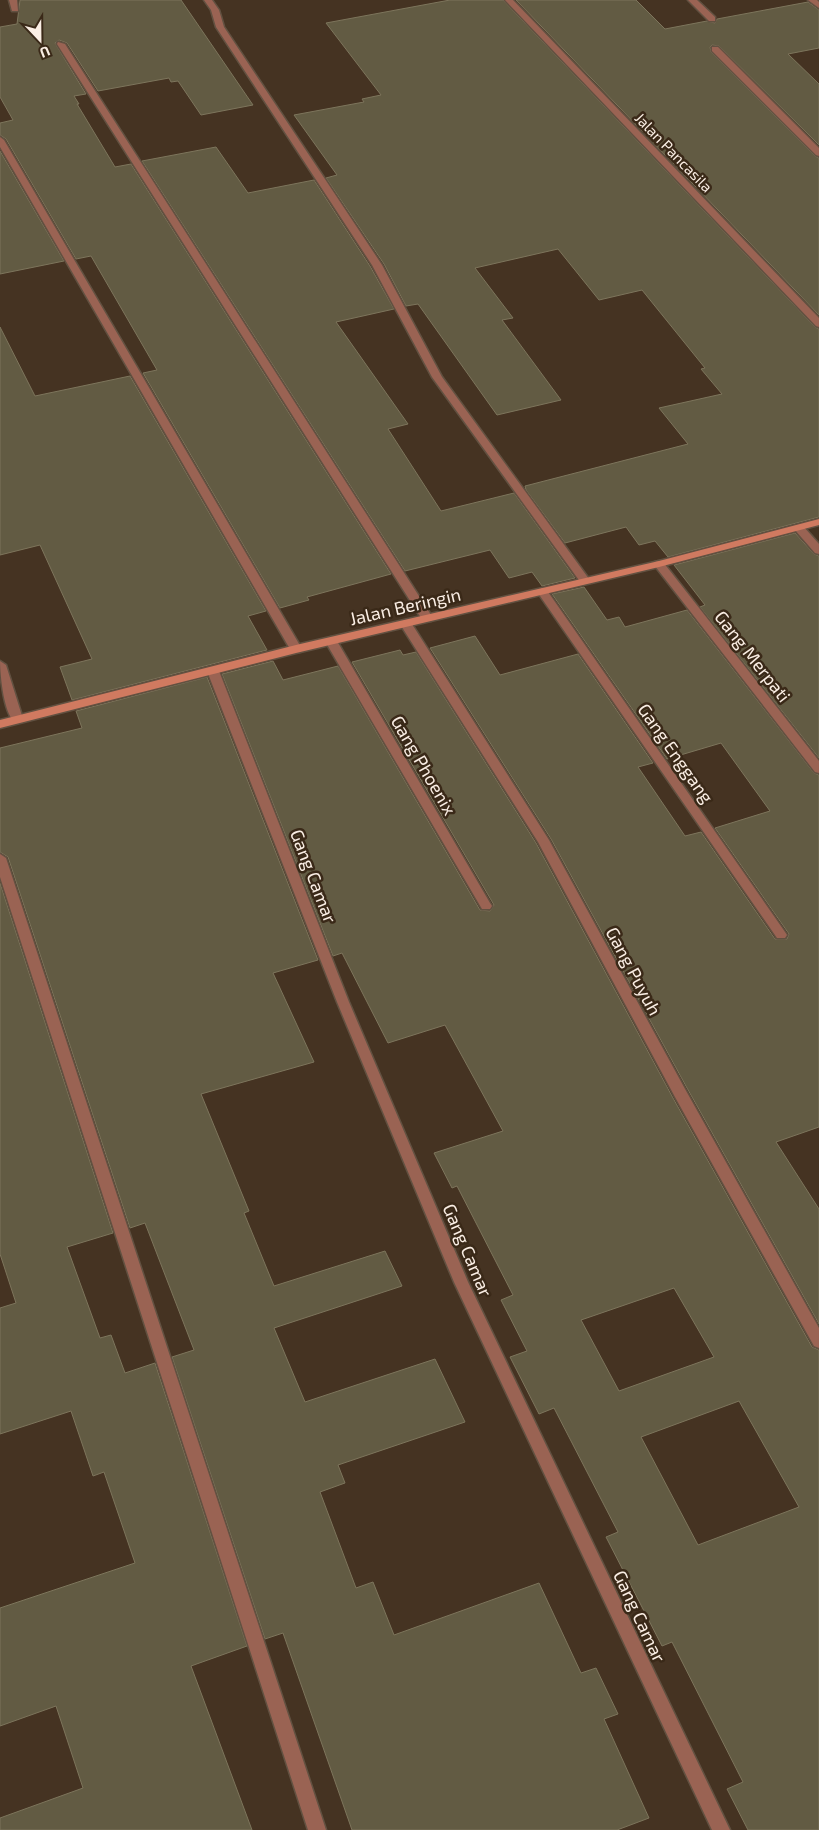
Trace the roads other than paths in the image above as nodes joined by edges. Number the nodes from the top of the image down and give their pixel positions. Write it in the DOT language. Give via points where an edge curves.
graph roads {
  1 [pos="13,0"];
  2 [pos="208,0"];
  3 [pos="508,0"];
  4 [pos="692,0"];
  5 [pos="812,0"];
  6 [pos="819,6"];
  7 [pos="15,9"];
  8 [pos="712,19"];
  9 [pos="60,44"];
  10 [pos="715,49"];
  11 [pos="0,140"];
  12 [pos="819,153"];
  13 [pos="819,324"];
  14 [pos="819,522"];
  15 [pos="799,528"];
  16 [pos="819,552"];
  17 [pos="659,564"];
  18 [pos="585,581"];
  19 [pos="542,591"];
  20 [pos="427,618"];
  21 [pos="406,624"];
  22 [pos="331,641"];
  23 [pos="296,649"];
  24 [pos="0,665"];
  25 [pos="213,671"];
  26 [pos="17,719"];
  27 [pos="0,724"];
  28 [pos="819,769"];
  29 [pos="0,858"];
  30 [pos="486,906"];
  31 [pos="781,935"];
  32 [pos="819,1342"];
  33 [pos="317,1830"];
  34 [pos="721,1830"];
  1 -- 7 [label="street"];
  2 -- 18 [label="street" via="220,26 377,265 437,377"];
  3 -- 13 [label="street, Jalan Pancasila"];
  4 -- 8 [label="street"];
  5 -- 6 [label="street"];
  9 -- 20 [label="street"];
  10 -- 12 [label="street"];
  11 -- 23 [label="street"];
  14 -- 15 [label="street, Jalan Beringin"];
  15 -- 16 [label="street"];
  15 -- 17 [label="street, Jalan Beringin"];
  17 -- 18 [label="street, Jalan Beringin"];
  17 -- 28 [label="street, Gang Merpati"];
  18 -- 19 [label="street, Jalan Beringin"];
  19 -- 20 [label="street, Jalan Beringin"];
  19 -- 31 [label="street, Gang Enggang"];
  20 -- 21 [label="street, Jalan Beringin"];
  21 -- 22 [label="street, Jalan Beringin"];
  21 -- 32 [label="street, Gang Puyuh" via="543,840"];
  22 -- 23 [label="street, Jalan Beringin"];
  22 -- 30 [label="street, Gang Phoenix"];
  23 -- 25 [label="street, Jalan Beringin"];
  24 -- 26 [label="street"];
  25 -- 26 [label="street, Jalan Beringin"];
  25 -- 34 [label="street, Gang Camar" via="343,1002 461,1282"];
  26 -- 27 [label="street, Jalan Beringin"];
  29 -- 33 [label="street"];
}
